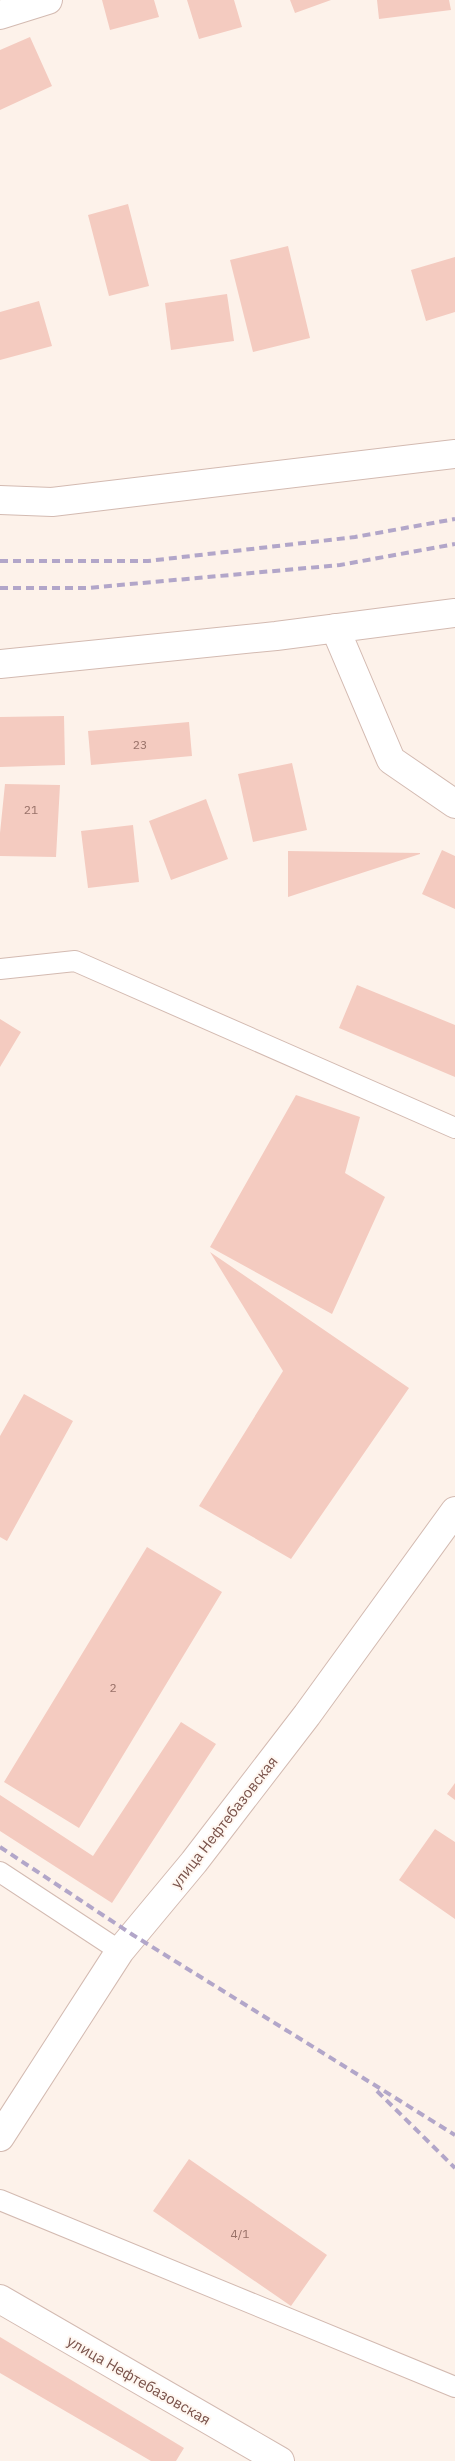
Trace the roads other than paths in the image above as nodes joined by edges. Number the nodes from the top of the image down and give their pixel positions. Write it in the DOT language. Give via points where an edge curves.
graph roads {
  1 [pos="48,0"];
  2 [pos="0,15"];
  3 [pos="455,454"];
  4 [pos="0,500"];
  5 [pos="455,613"];
  6 [pos="335,628"];
  7 [pos="0,664"];
  8 [pos="455,804"];
  9 [pos="0,969"];
  10 [pos="455,1128"];
  11 [pos="455,1511"];
  12 [pos="0,1872"];
  13 [pos="120,1951"];
  14 [pos="0,2137"];
  15 [pos="0,2200"];
  16 [pos="0,2299"];
  17 [pos="455,2387"];
  18 [pos="280,2461"];
  1 -- 2 [label="street"];
  3 -- 4 [label="street" via="52,502"];
  5 -- 6 [label="street"];
  6 -- 7 [label="street"];
  6 -- 8 [label="street" via="391,760"];
  9 -- 10 [label="lane" via="75,961"];
  11 -- 13 [label="street, улица Нефтебазовская" via="307,1715 194,1862"];
  12 -- 13 [label="lane"];
  13 -- 14 [label="street, улица Нефтебазовская"];
  15 -- 17 [label="lane"];
  16 -- 18 [label="street, улица Нефтебазовская"];
}
